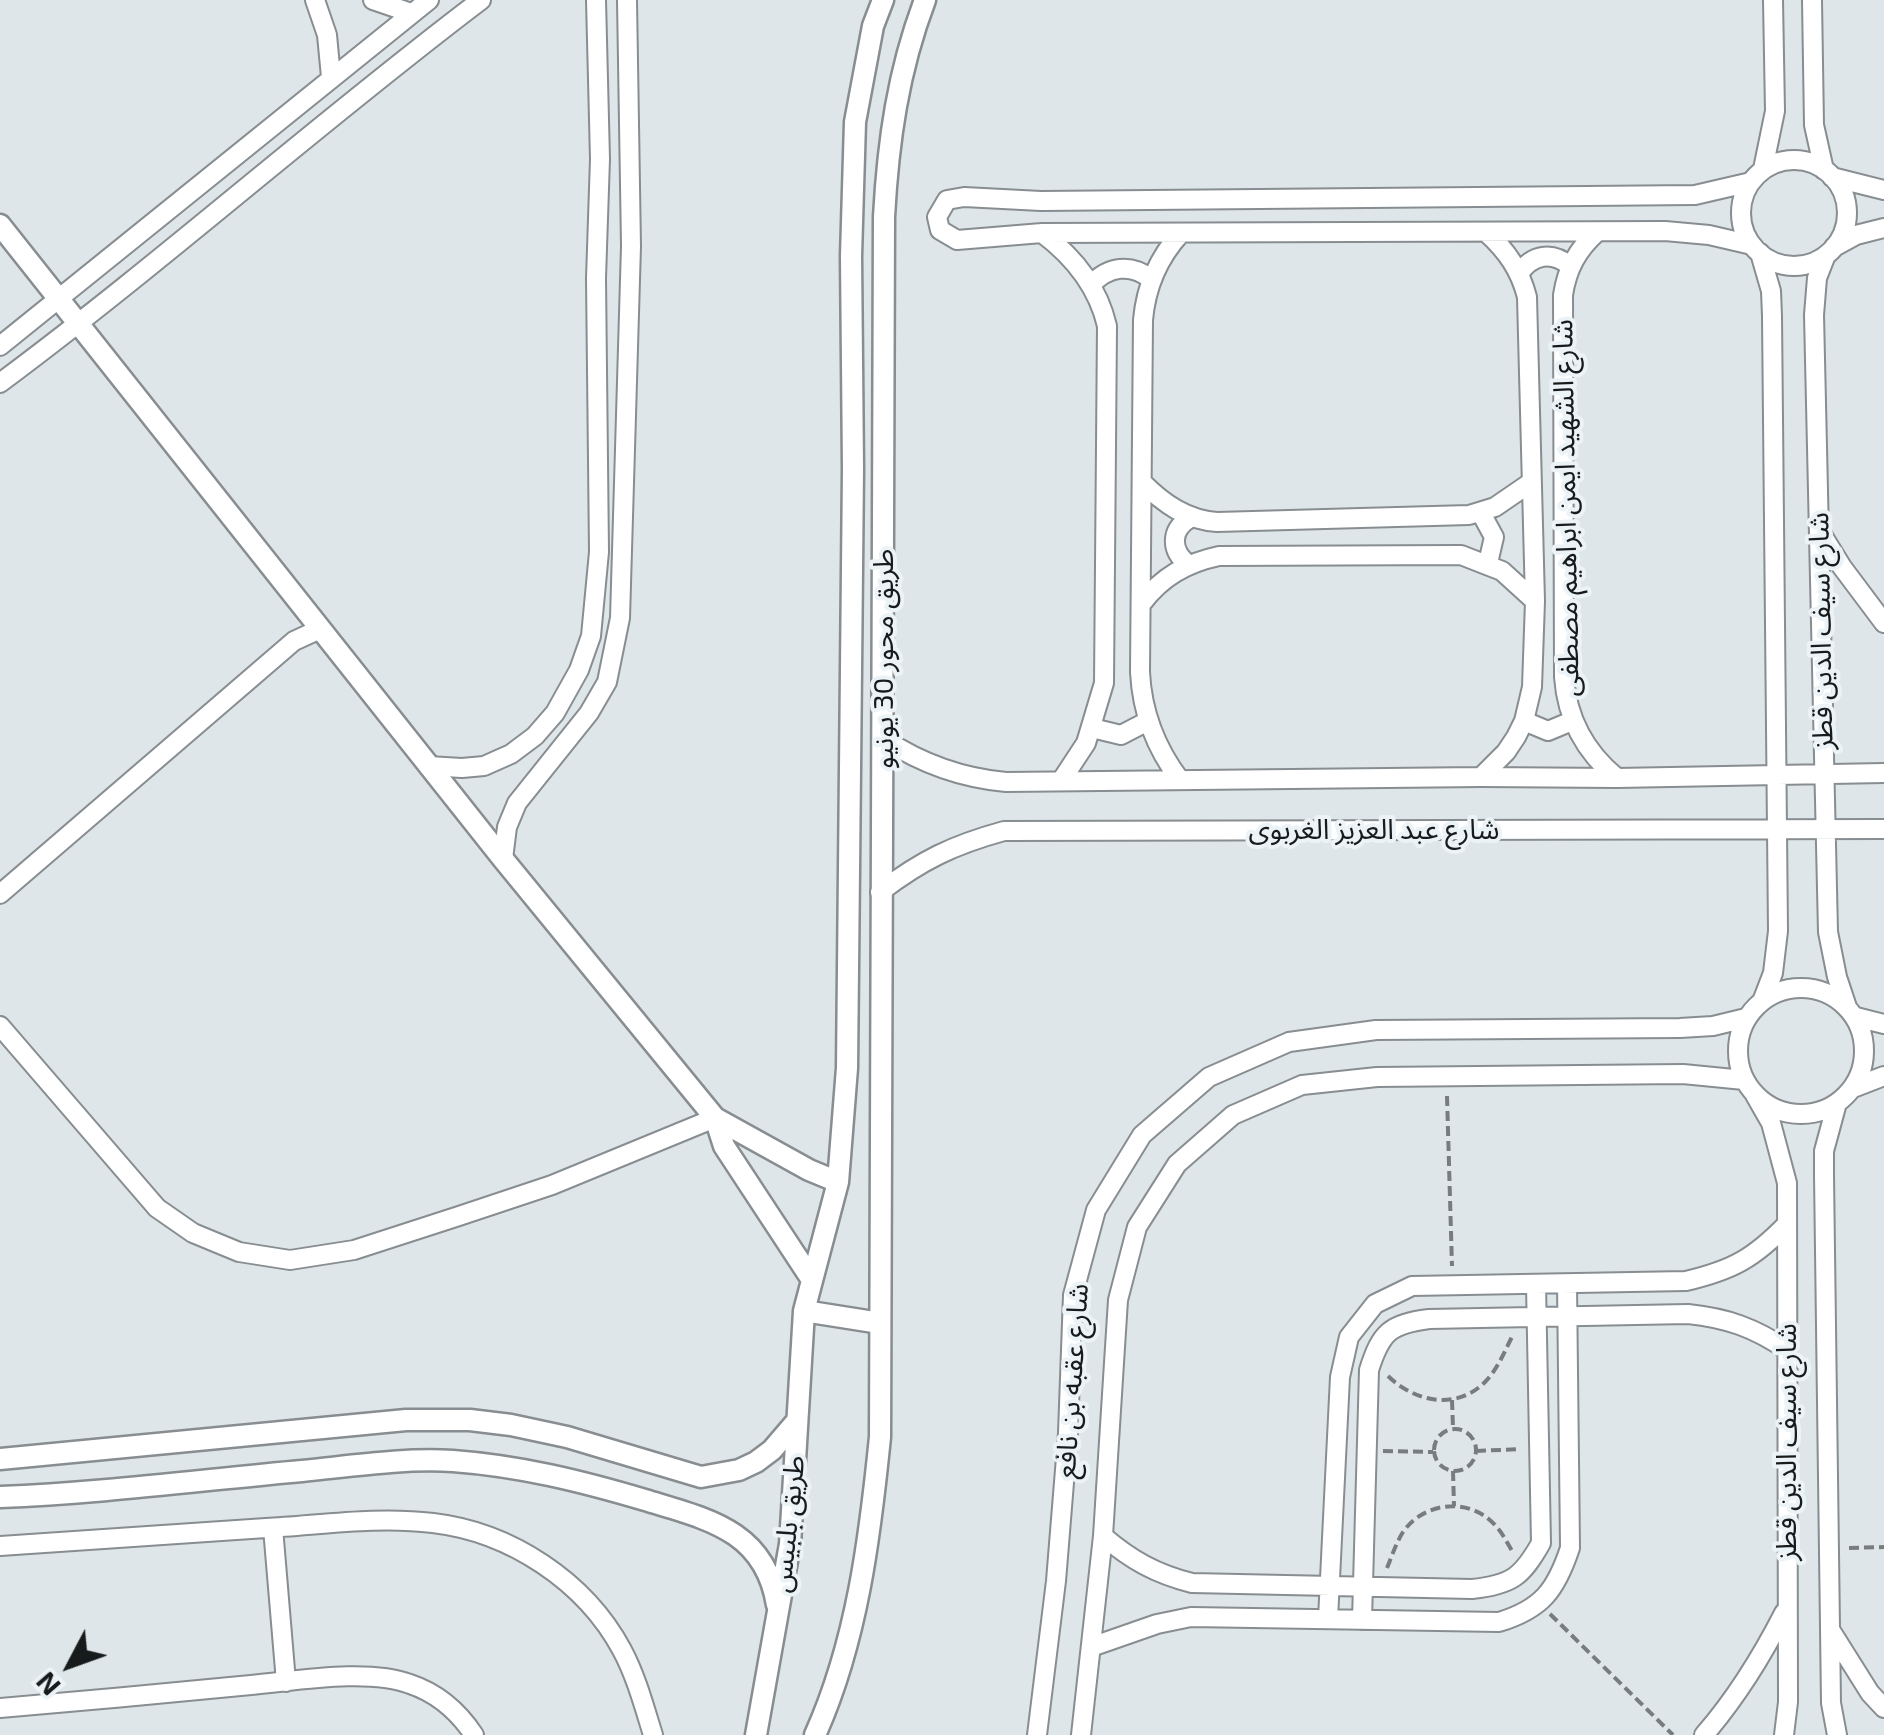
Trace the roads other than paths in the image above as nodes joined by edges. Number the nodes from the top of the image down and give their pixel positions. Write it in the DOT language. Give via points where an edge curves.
graph roads {
  1 [pos="315,0"];
  2 [pos="373,0"];
  3 [pos="429,0"];
  4 [pos="480,0"];
  5 [pos="596,0"];
  6 [pos="628,0"];
  7 [pos="883,0"];
  8 [pos="926,0"];
  9 [pos="1774,0"];
  10 [pos="1812,0"];
  11 [pos="411,13"];
  12 [pos="331,78"];
  13 [pos="628,94"];
  14 [pos="600,95"];
  15 [pos="1828,173"];
  16 [pos="1757,176"];
  17 [pos="1884,190"];
  18 [pos="0,224"];
  19 [pos="1884,228"];
  20 [pos="1486,232"];
  21 [pos="1596,232"];
  22 [pos="1042,233"];
  23 [pos="1181,233"];
  24 [pos="1756,249"];
  25 [pos="1830,251"];
  26 [pos="1570,266"];
  27 [pos="1520,274"];
  28 [pos="1152,280"];
  29 [pos="1091,285"];
  30 [pos="59,300"];
  31 [pos="79,324"];
  32 [pos="0,346"];
  33 [pos="0,384"];
  34 [pos="1143,483"];
  35 [pos="1530,484"];
  36 [pos="1481,513"];
  37 [pos="1190,518"];
  38 [pos="1819,530"];
  39 [pos="1488,563"];
  40 [pos="1189,565"];
  41 [pos="1534,602"];
  42 [pos="1142,604"];
  43 [pos="1884,622"];
  44 [pos="320,629"];
  45 [pos="1148,721"];
  46 [pos="1572,721"];
  47 [pos="1524,722"];
  48 [pos="1092,728"];
  49 [pos="884,739"];
  50 [pos="428,766"];
  51 [pos="1824,773"];
  52 [pos="1884,773"];
  53 [pos="1777,774"];
  54 [pos="1481,776"];
  55 [pos="1617,778"];
  56 [pos="1180,780"];
  57 [pos="1061,781"];
  58 [pos="1778,830"];
  59 [pos="1826,830"];
  60 [pos="1884,830"];
  61 [pos="502,860"];
  62 [pos="880,892"];
  63 [pos="0,894"];
  64 [pos="1763,999"];
  65 [pos="1852,1012"];
  66 [pos="1746,1018"];
  67 [pos="1884,1024"];
  68 [pos="0,1026"];
  69 [pos="1884,1076"];
  70 [pos="1750,1088"];
  71 [pos="1853,1088"];
  72 [pos="1838,1103"];
  73 [pos="715,1118"];
  74 [pos="838,1182"];
  75 [pos="1787,1224"];
  76 [pos="812,1280"];
  77 [pos="1536,1284"];
  78 [pos="1568,1284"];
  79 [pos="804,1311"];
  80 [pos="1568,1316"];
  81 [pos="1530,1317"];
  82 [pos="880,1323"];
  83 [pos="1788,1350"];
  84 [pos="797,1420"];
  85 [pos="0,1458"];
  86 [pos="0,1497"];
  87 [pos="273,1528"];
  88 [pos="1103,1536"];
  89 [pos="0,1546"];
  90 [pos="1330,1586"];
  91 [pos="1371,1587"];
  92 [pos="1787,1608"];
  93 [pos="778,1614"];
  94 [pos="1328,1619"];
  95 [pos="1362,1620"];
  96 [pos="1831,1631"];
  97 [pos="1090,1647"];
  98 [pos="286,1682"];
  99 [pos="0,1708"];
  100 [pos="1884,1708"];
  101 [pos="474,1735"];
  102 [pos="654,1735"];
  103 [pos="756,1735"];
  104 [pos="815,1735"];
  105 [pos="1037,1735"];
  106 [pos="1081,1735"];
  107 [pos="1704,1735"];
  108 [pos="1784,1735"];
  109 [pos="1836,1735"];
  1 -- 12 [label="street"];
  2 -- 11 [label="street"];
  3 -- 11 [label="street"];
  4 -- 31 [label="street"];
  5 -- 14 [label="street"];
  6 -- 13 [label="street"];
  7 -- 74 [label="street, طريق محور 30 يونيو" via="855,122 847,1068"];
  8 -- 49 [label="street, طريق محور 30 يونيو" via="897,93 887,155"];
  9 -- 16 [label="street" via="1775,111"];
  10 -- 15 [label="street" via="1814,125"];
  11 -- 12 [label="street"];
  12 -- 30 [label="street"];
  13 -- 14 [label="street"];
  13 -- 61 [label="street" via="631,246 617,632 607,682 517,803"];
  14 -- 50 [label="street" via="600,552 591,636 555,714 535,736 484,766"];
  15 -- 16 [label="street" via="1794,160"];
  15 -- 17 [label="street"];
  15 -- 25 [label="street" via="1844,196 1846,217"];
  16 -- 22 [label="street" via="1695,195 964,197 946,200 937,217 940,230 957,240"];
  16 -- 24 [label="street" via="1741,214"];
  18 -- 30 [label="street"];
  19 -- 25 [label="street"];
  20 -- 21 [label="street"];
  20 -- 23 [label="street"];
  20 -- 27 [label="street, شارع الشهيد ايمن ابراهيم مصطفى"];
  21 -- 24 [label="street" via="1695,233"];
  21 -- 26 [label="street, شارع الشهيد ايمن ابراهيم مصطفى"];
  22 -- 23 [label="street"];
  22 -- 29 [label="street"];
  23 -- 28 [label="street"];
  24 -- 25 [label="street" via="1788,265 1808,264"];
  24 -- 53 [label="street, شارع سيف الدين قطز" via="1771,291"];
  25 -- 38 [label="street, شارع سيف الدين قطز" via="1814,303"];
  26 -- 27 [label="street" via="1542,256"];
  26 -- 46 [label="street, شارع الشهيد ايمن ابراهيم مصطفى" via="1563,295 1564,677"];
  27 -- 35 [label="street, شارع الشهيد ايمن ابراهيم مصطفى" via="1528,312"];
  28 -- 29 [label="street" via="1115,269"];
  28 -- 34 [label="street" via="1143,320"];
  29 -- 48 [label="street" via="1107,326 1105,668"];
  30 -- 31 [label="street"];
  30 -- 32 [label="street"];
  31 -- 33 [label="street"];
  31 -- 44 [label="street"];
  34 -- 37 [label="street"];
  34 -- 42 [label="street"];
  35 -- 36 [label="street"];
  35 -- 41 [label="street, شارع الشهيد ايمن ابراهيم مصطفى"];
  36 -- 37 [label="street"];
  36 -- 39 [label="street" via="1494,537"];
  37 -- 40 [label="street" via="1174,545"];
  38 -- 43 [label="street"];
  38 -- 51 [label="street, شارع سيف الدين قطز"];
  39 -- 40 [label="street" via="1428,554 1220,556"];
  39 -- 41 [label="street"];
  40 -- 42 [label="street" via="1162,580"];
  41 -- 47 [label="street, شارع الشهيد ايمن ابراهيم مصطفى" via="1532,687"];
  42 -- 45 [label="street" via="1141,688"];
  44 -- 50 [label="street"];
  44 -- 63 [label="street" via="294,641"];
  45 -- 48 [label="street" via="1121,735"];
  45 -- 56 [label="street"];
  46 -- 47 [label="street" via="1548,730"];
  46 -- 55 [label="street, شارع الشهيد ايمن ابراهيم مصطفى"];
  47 -- 54 [label="street, شارع الشهيد ايمن ابراهيم مصطفى"];
  48 -- 57 [label="street"];
  49 -- 57 [label="street, شارع عبد العزيز الغربوى" via="969,777"];
  49 -- 62 [label="street, طريق محور 30 يونيو"];
  50 -- 61 [label="street"];
  51 -- 52 [label="street, شارع عبد العزيز الغربوى"];
  51 -- 53 [label="street, شارع عبد العزيز الغربوى"];
  51 -- 59 [label="street, شارع سيف الدين قطز"];
  53 -- 55 [label="street, شارع عبد العزيز الغربوى"];
  53 -- 58 [label="street, شارع سيف الدين قطز"];
  54 -- 55 [label="street, شارع عبد العزيز الغربوى"];
  54 -- 56 [label="street, شارع عبد العزيز الغربوى"];
  56 -- 57 [label="street, شارع عبد العزيز الغربوى"];
  58 -- 59 [label="street, شارع عبد العزيز الغربوى"];
  58 -- 62 [label="street, شارع عبد العزيز الغربوى" via="1004,831 959,843"];
  58 -- 64 [label="street, شارع سيف الدين قطز" via="1778,945"];
  59 -- 60 [label="street, شارع عبد العزيز الغربوى"];
  59 -- 65 [label="street, شارع سيف الدين قطز" via="1828,932"];
  61 -- 73 [label="street"];
  62 -- 82 [label="street, طريق محور 30 يونيو"];
  64 -- 65 [label="street" via="1779,990 1816,988"];
  64 -- 66 [label="street"];
  65 -- 67 [label="street"];
  65 -- 71 [label="street" via="1864,1041"];
  66 -- 70 [label="street" via="1738,1049"];
  66 -- 105 [label="street, شارع عقبه بن نافع" via="1680,1028 1376,1030 1289,1042 1209,1078 1142,1135 1096,1210 1073,1295 1056,1582"];
  68 -- 73 [label="street" via="157,1208 193,1234 239,1252 290,1260 354,1250 496,1204"];
  69 -- 71 [label="street"];
  70 -- 72 [label="street" via="1773,1108 1795,1114"];
  70 -- 75 [label="street, شارع سيف الدين قطز" via="1781,1152"];
  70 -- 88 [label="street, شارع عقبه بن نافع" via="1683,1074 1377,1077 1302,1085 1233,1115 1176,1164 1137,1227 1118,1300"];
  71 -- 72 [label="street"];
  72 -- 96 [label="street, شارع سيف الدين قطز" via="1824,1175"];
  73 -- 74 [label="street"];
  73 -- 76 [label="street" via="724,1146"];
  74 -- 76 [label="street, طريق محور 30 يونيو"];
  75 -- 78 [label="street" via="1759,1253 1725,1272 1686,1281"];
  75 -- 83 [label="street, شارع سيف الدين قطز"];
  76 -- 79 [label="street, طريق محور 30 يونيو"];
  77 -- 78 [label="street"];
  77 -- 81 [label="street"];
  77 -- 90 [label="street" via="1412,1286 1374,1304 1349,1336 1340,1377"];
  78 -- 80 [label="street"];
  79 -- 82 [label="street"];
  79 -- 84 [label="street, طريق بلبيس"];
  80 -- 81 [label="street"];
  80 -- 83 [label="street" via="1724,1318"];
  80 -- 95 [label="street" via="1570,1548 1560,1579 1539,1604 1498,1622"];
  81 -- 91 [label="street" via="1400,1323 1378,1342 1369,1370"];
  81 -- 91 [label="street" via="1541,1543 1523,1572 1502,1586"];
  82 -- 104 [label="street" via="880,1437 870,1535 850,1632"];
  83 -- 92 [label="street, شارع سيف الدين قطز"];
  84 -- 85 [label="street" via="756,1462 701,1477 567,1438 470,1420 406,1420"];
  84 -- 93 [label="street, طريق بلبيس" via="790,1544"];
  86 -- 93 [label="street" via="417,1460 538,1471 730,1530 764,1566"];
  87 -- 89 [label="street"];
  87 -- 98 [label="street"];
  87 -- 102 [label="street" via="434,1523 522,1551 595,1610 621,1648"];
  88 -- 90 [label="street" via="1144,1566 1192,1584"];
  88 -- 97 [label="street, شارع عقبه بن نافع"];
  90 -- 91 [label="street"];
  90 -- 94 [label="street"];
  91 -- 95 [label="street"];
  92 -- 107 [label="street" via="1760,1660"];
  92 -- 108 [label="street, شارع سيف الدين قطز"];
  93 -- 103 [label="street, طريق بلبيس"];
  94 -- 95 [label="street"];
  94 -- 97 [label="street" via="1191,1617"];
  96 -- 100 [label="street"];
  96 -- 109 [label="street, شارع سيف الدين قطز"];
  97 -- 106 [label="street, شارع عقبه بن نافع"];
  98 -- 99 [label="street"];
  98 -- 101 [label="street" via="408,1682 438,1697"];
}
